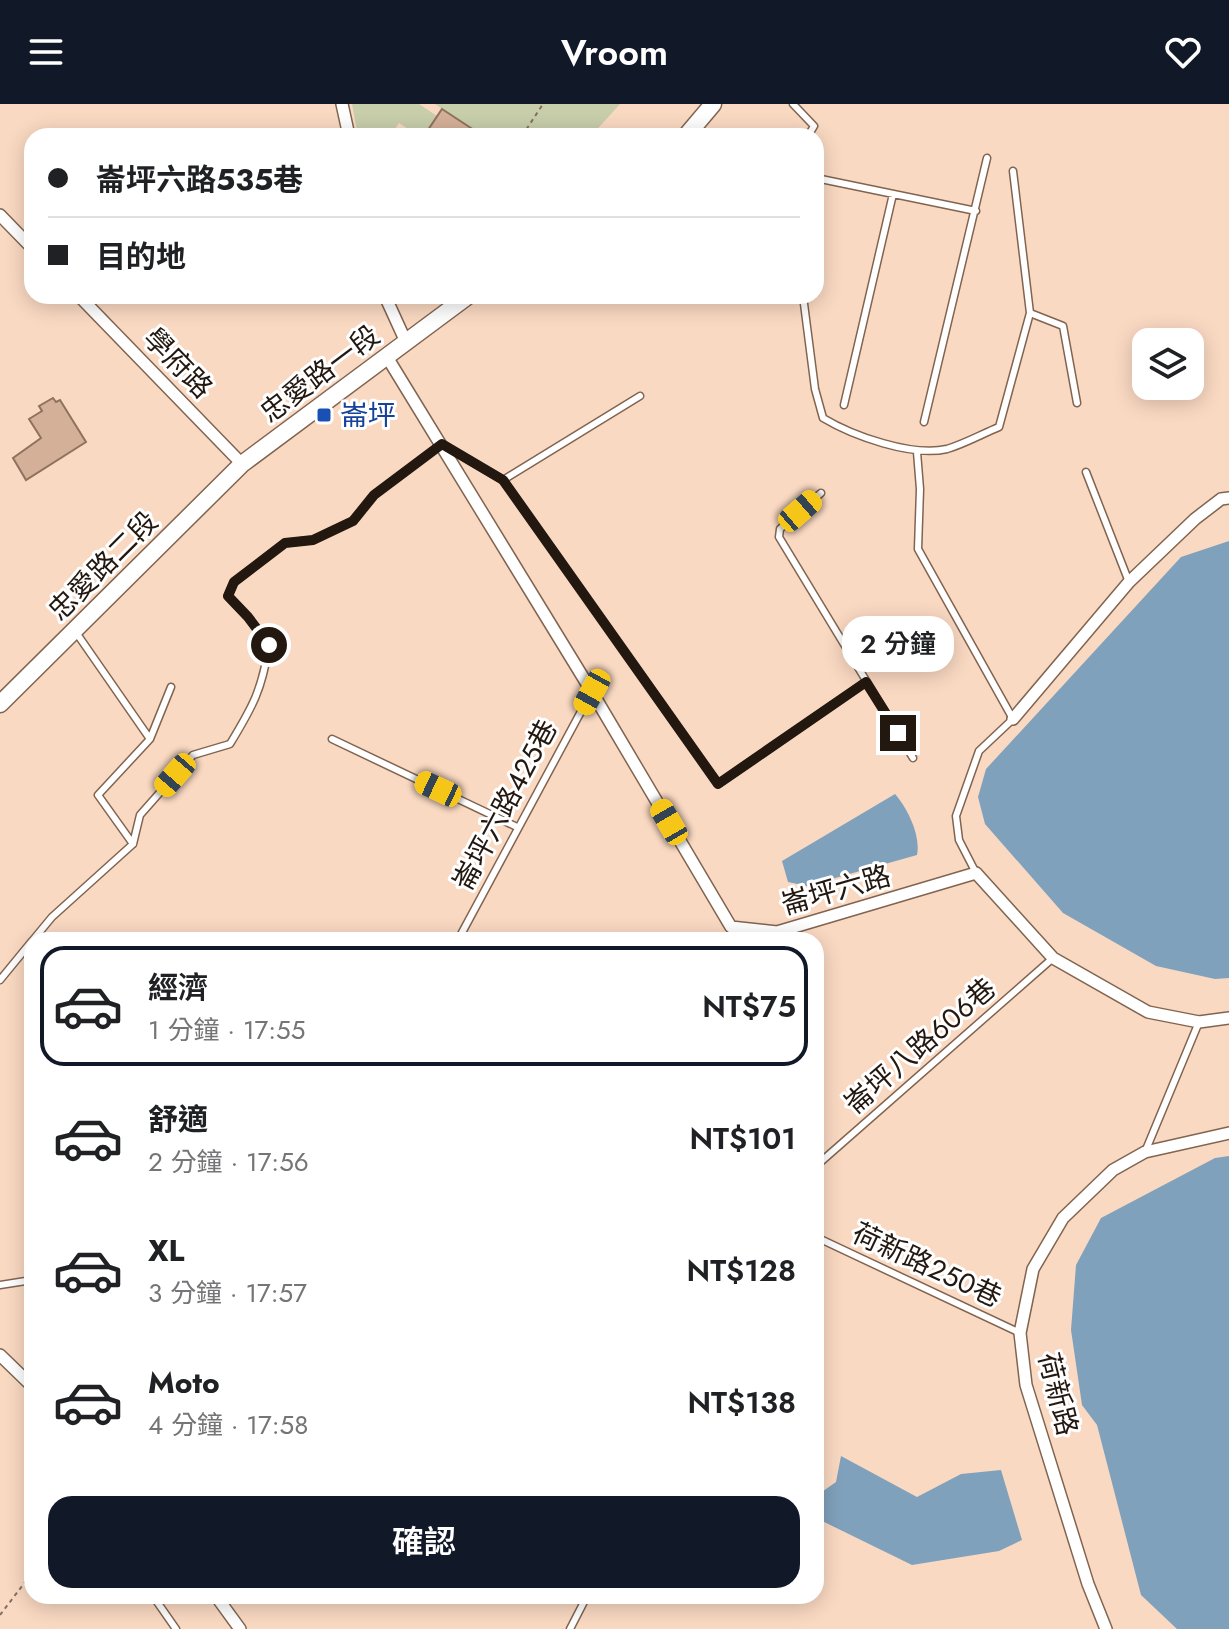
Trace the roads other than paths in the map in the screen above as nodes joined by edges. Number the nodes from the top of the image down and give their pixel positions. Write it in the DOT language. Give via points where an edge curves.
graph roads {
  1 [pos="342,104"];
  2 [pos="713,104"];
  3 [pos="793,104"];
  4 [pos="347,128"];
  5 [pos="693,128"];
  6 [pos="813,128"];
  7 [pos="987,158"];
  8 [pos="1013,171"];
  9 [pos="824,180"];
  10 [pos="893,194"];
  11 [pos="976,211"];
  12 [pos="0,215"];
  13 [pos="24,240"];
  14 [pos="87,304"];
  15 [pos="389,304"];
  16 [pos="457,304"];
  17 [pos="804,304"];
  18 [pos="1030,313"];
  19 [pos="406,342"];
  20 [pos="387,357"];
  21 [pos="640,396"];
  22 [pos="1077,403"];
  23 [pos="844,405"];
  24 [pos="924,422"];
  25 [pos="442,444"];
  26 [pos="917,452"];
  27 [pos="242,464"];
  28 [pos="1086,472"];
  29 [pos="503,480"];
  30 [pos="821,493"];
  31 [pos="1229,498"];
  32 [pos="1129,582"];
  33 [pos="75,631"];
  34 [pos="866,682"];
  35 [pos="171,687"];
  36 [pos="592,692"];
  37 [pos="0,704"];
  38 [pos="1013,719"];
  39 [pos="150,739"];
  40 [pos="332,739"];
  41 [pos="913,758"];
  42 [pos="517,827"];
  43 [pos="133,844"];
  44 [pos="976,873"];
  45 [pos="40,932"];
  46 [pos="462,932"];
  47 [pos="756,932"];
  48 [pos="789,932"];
  49 [pos="24,951"];
  50 [pos="1053,958"];
  51 [pos="0,980"];
  52 [pos="1229,1018"];
  53 [pos="1199,1022"];
  54 [pos="1229,1133"];
  55 [pos="1145,1152"];
  56 [pos="824,1159"];
  57 [pos="824,1241"];
  58 [pos="24,1281"];
  59 [pos="0,1285"];
  60 [pos="1020,1333"];
  61 [pos="0,1355"];
  62 [pos="24,1378"];
  63 [pos="159,1604"];
  64 [pos="222,1604"];
  65 [pos="583,1604"];
  66 [pos="176,1629"];
  67 [pos="240,1629"];
  68 [pos="570,1629"];
  69 [pos="1106,1629"];
  1 -- 4 [label="street"];
  2 -- 5 [label="main road"];
  3 -- 6 [label="lane"];
  7 -- 11 [label="lane"];
  8 -- 18 [label="lane"];
  9 -- 10 [label="lane"];
  10 -- 11 [label="lane"];
  10 -- 23 [label="lane"];
  11 -- 24 [label="lane"];
  12 -- 13 [label="street"];
  14 -- 27 [label="street, 學府路"];
  15 -- 19 [label="street"];
  16 -- 19 [label="main road, 忠愛路一段"];
  17 -- 26 [label="lane" via="823,418"];
  18 -- 22 [label="lane" via="1063,326"];
  18 -- 26 [label="lane" via="999,427 947,448"];
  19 -- 20 [label="main road, 忠愛路一段"];
  20 -- 25 [label="street, 崙坪六路"];
  20 -- 27 [label="main road, 忠愛路一段"];
  21 -- 29 [label="lane"];
  25 -- 29 [label="lane"];
  25 -- 36 [label="street, 崙坪六路"];
  25 -- 43 [label="lane" via="374,495 353,521 313,540 285,543 234,582 228,596 269,645 264,681 230,744 193,755 140,815"];
  26 -- 38 [label="lane" via="918,549"];
  27 -- 33 [label="main road, 忠愛路二段"];
  28 -- 32 [label="lane"];
  29 -- 34 [label="lane" via="718,784"];
  30 -- 34 [label="lane" via="780,529 779,537"];
  31 -- 32 [label="street" via="1195,519"];
  32 -- 38 [label="street"];
  33 -- 37 [label="main road, 忠愛路二段"];
  33 -- 39 [label="lane"];
  34 -- 41 [label="lane"];
  35 -- 39 [label="lane"];
  36 -- 42 [label="lane, 崙坪六路425巷"];
  36 -- 47 [label="street, 崙坪六路" via="731,927"];
  38 -- 44 [label="lane" via="979,751 956,816 959,840"];
  39 -- 43 [label="lane" via="98,795"];
  40 -- 42 [label="lane"];
  42 -- 46 [label="lane, 崙坪六路425巷"];
  43 -- 45 [label="lane"];
  44 -- 48 [label="street, 崙坪六路"];
  44 -- 50 [label="street"];
  49 -- 51 [label="lane"];
  50 -- 53 [label="street" via="1148,1012"];
  50 -- 56 [label="lane, 崙坪八路606巷"];
  52 -- 53 [label="street"];
  53 -- 55 [label="lane"];
  54 -- 55 [label="street, 荷新路"];
  55 -- 60 [label="street, 荷新路" via="1113,1170 1063,1218 1033,1269"];
  57 -- 60 [label="lane, 荷新路250巷"];
  58 -- 59 [label="lane"];
  60 -- 69 [label="street, 荷新路" via="1026,1385"];
  61 -- 62 [label="street"];
  63 -- 66 [label="lane"];
  64 -- 67 [label="street"];
  65 -- 68 [label="lane"];
}
